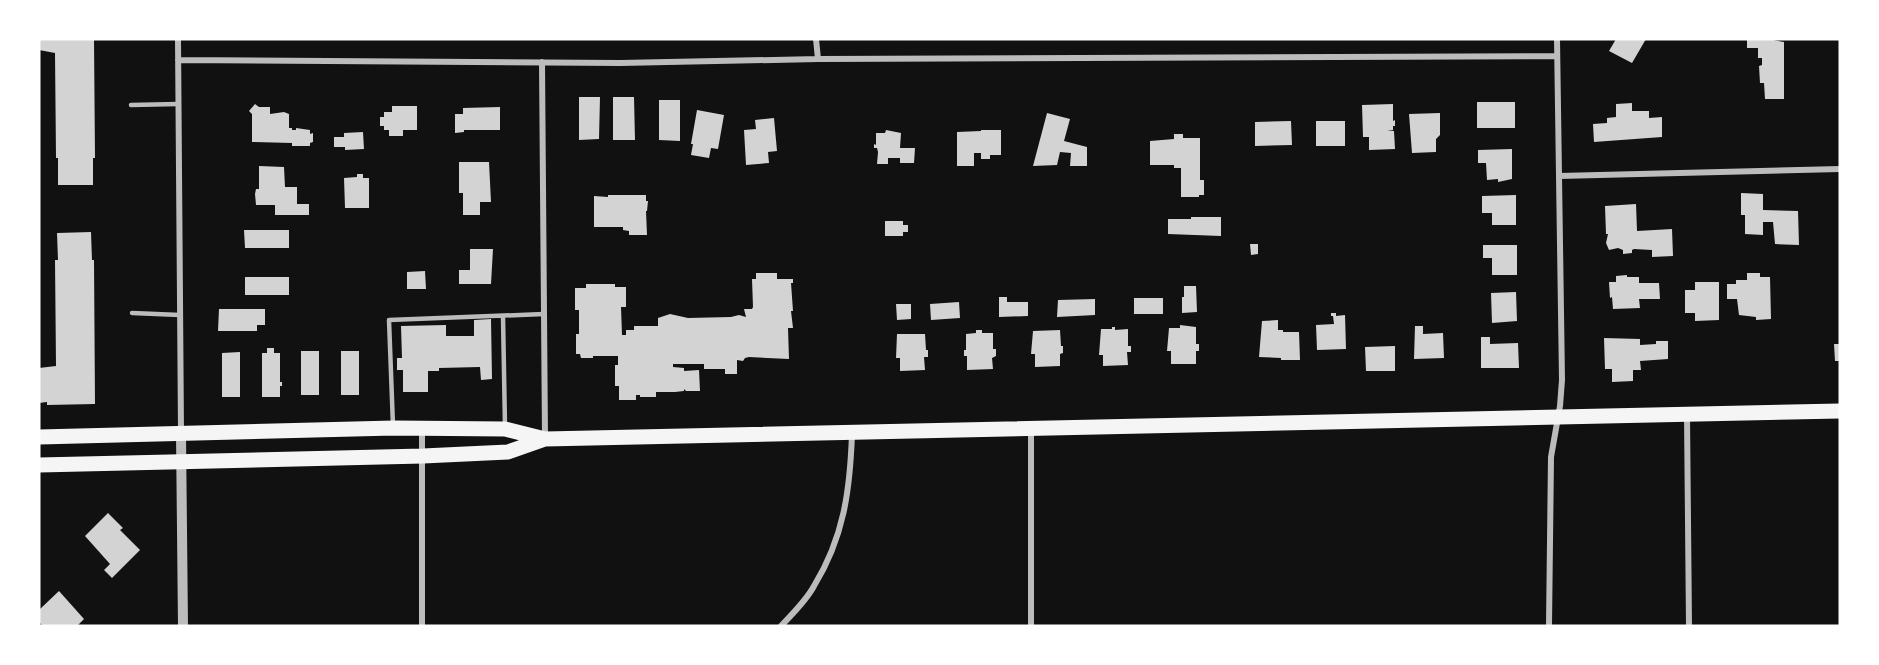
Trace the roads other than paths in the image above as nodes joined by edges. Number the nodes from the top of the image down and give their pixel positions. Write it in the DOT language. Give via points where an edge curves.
graph roads {
  1 [pos="178,39"];
  2 [pos="816,39"];
  3 [pos="1557,39"];
  4 [pos="1557,56"];
  5 [pos="818,59"];
  6 [pos="178,60"];
  7 [pos="542,62"];
  8 [pos="178,104"];
  9 [pos="131,105"];
  10 [pos="1840,169"];
  11 [pos="1559,176"];
  12 [pos="132,313"];
  13 [pos="544,314"];
  14 [pos="180,315"];
  15 [pos="503,315"];
  16 [pos="1840,411"];
  17 [pos="1687,414"];
  18 [pos="1557,418"];
  19 [pos="394,429"];
  20 [pos="422,429"];
  21 [pos="505,429"];
  22 [pos="1031,429"];
  23 [pos="852,433"];
  24 [pos="181,434"];
  25 [pos="39,437"];
  26 [pos="545,439"];
  27 [pos="423,456"];
  28 [pos="183,462"];
  29 [pos="39,465"];
  30 [pos="183,626"];
  31 [pos="422,626"];
  32 [pos="782,626"];
  33 [pos="1031,626"];
  34 [pos="1549,626"];
  35 [pos="1689,626"];
  1 -- 6 [label="street"];
  2 -- 5 [label="street"];
  3 -- 4 [label="street"];
  4 -- 5 [label="street"];
  4 -- 11 [label="street"];
  5 -- 7 [label="street"];
  6 -- 7 [label="street"];
  6 -- 8 [label="street"];
  7 -- 13 [label="street"];
  8 -- 9 [label="lane"];
  8 -- 14 [label="street"];
  10 -- 11 [label="street"];
  11 -- 18 [label="street" via="1562,380"];
  12 -- 14 [label="lane"];
  13 -- 15 [label="lane"];
  13 -- 26 [label="street"];
  14 -- 24 [label="street"];
  15 -- 19 [label="lane" via="389,320"];
  15 -- 21 [label="lane"];
  16 -- 17 [label="main road"];
  17 -- 18 [label="main road"];
  17 -- 35 [label="street"];
  18 -- 22 [label="main road"];
  18 -- 34 [label="street" via="1551,457"];
  19 -- 20 [label="main road"];
  19 -- 24 [label="main road"];
  20 -- 21 [label="main road"];
  20 -- 27 [label="street"];
  21 -- 26 [label="main road"];
  22 -- 23 [label="main road"];
  22 -- 33 [label="street"];
  23 -- 26 [label="main road"];
  23 -- 32 [label="street" via="846,504 836,541 814,588"];
  24 -- 25 [label="main road"];
  24 -- 28 [label="street"];
  26 -- 27 [label="main road" via="508,452"];
  27 -- 28 [label="main road"];
  27 -- 31 [label="street"];
  28 -- 29 [label="main road"];
  28 -- 30 [label="street"];
}
